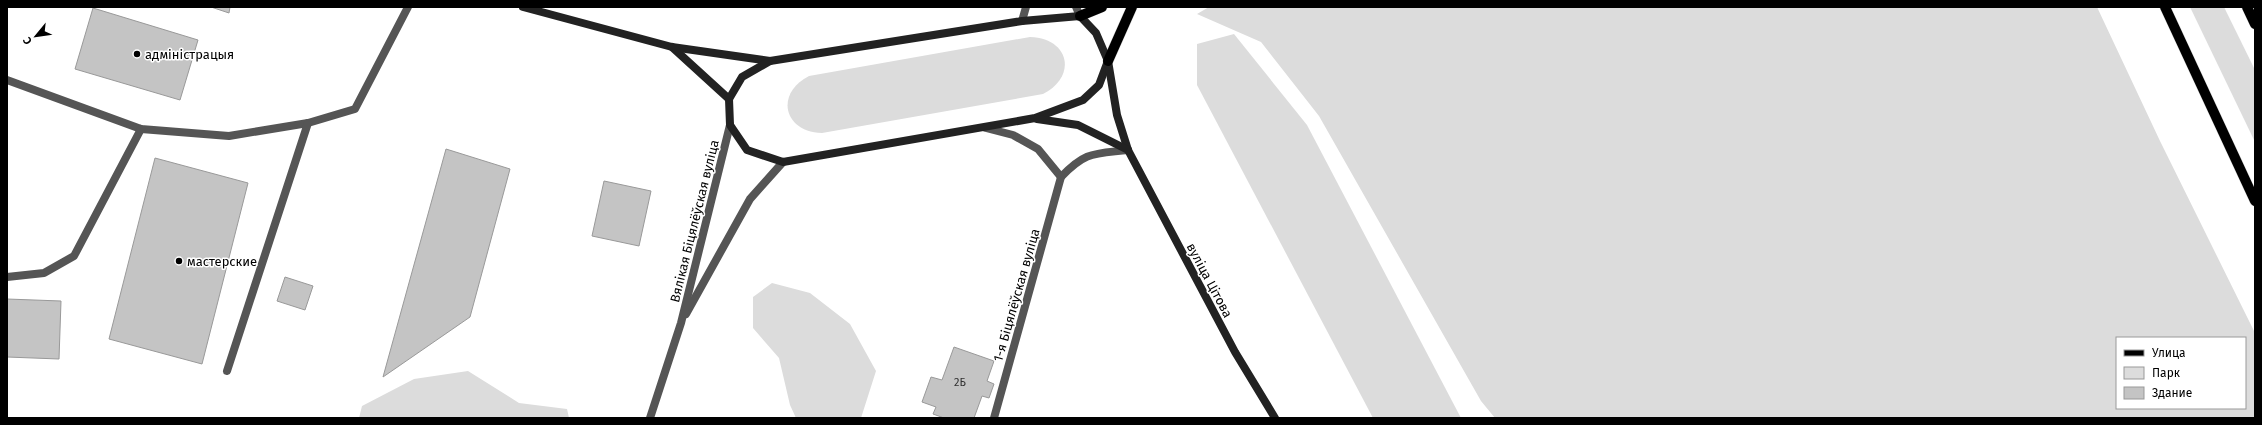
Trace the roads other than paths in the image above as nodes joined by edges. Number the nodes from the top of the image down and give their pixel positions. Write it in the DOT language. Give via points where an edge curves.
graph roads {
  1 [pos="408,7"];
  2 [pos="523,7"];
  3 [pos="1026,7"];
  4 [pos="1102,7"];
  5 [pos="1132,7"];
  6 [pos="2165,7"];
  7 [pos="2247,7"];
  8 [pos="1078,12"];
  9 [pos="1022,21"];
  10 [pos="2255,24"];
  11 [pos="672,47"];
  12 [pos="770,61"];
  13 [pos="1108,61"];
  14 [pos="7,80"];
  15 [pos="729,99"];
  16 [pos="1036,118"];
  17 [pos="308,123"];
  18 [pos="730,125"];
  19 [pos="986,128"];
  20 [pos="141,129"];
  21 [pos="1128,150"];
  22 [pos="783,162"];
  23 [pos="1061,178"];
  24 [pos="2255,201"];
  25 [pos="7,277"];
  26 [pos="681,323"];
  27 [pos="227,371"];
  28 [pos="650,418"];
  29 [pos="994,418"];
  30 [pos="1275,418"];
  1 -- 17 [label="street" via="355,109"];
  2 -- 11 [label="main road"];
  3 -- 9 [label="street"];
  4 -- 8 [label="main road"];
  5 -- 13 [label="main road"];
  6 -- 24 [label="main road"];
  7 -- 10 [label="main road"];
  8 -- 9 [label="main road"];
  8 -- 13 [label="main road, вуліца Цітова" via="1096,33"];
  9 -- 12 [label="main road"];
  11 -- 12 [label="main road"];
  11 -- 15 [label="main road"];
  12 -- 15 [label="main road" via="742,77"];
  13 -- 16 [label="main road" via="1099,85 1083,100"];
  13 -- 21 [label="main road, вуліца Цітова" via="1117,115"];
  14 -- 20 [label="street"];
  15 -- 18 [label="main road"];
  16 -- 19 [label="main road"];
  16 -- 21 [label="main road" via="1078,125"];
  17 -- 20 [label="street" via="229,136"];
  17 -- 27 [label="street"];
  18 -- 22 [label="main road" via="747,150"];
  18 -- 26 [label="street, Вялікая Біцялёўская вуліца"];
  19 -- 22 [label="main road"];
  19 -- 23 [label="street" via="1013,135 1038,149"];
  20 -- 25 [label="street" via="74,256 44,273"];
  21 -- 23 [label="street, 1-я Біцялёўская вуліца" via="1094,154 1077,160"];
  21 -- 30 [label="main road, вуліца Цітова" via="1235,352"];
  22 -- 26 [label="street, Вялікая Біцялёўская вуліца" via="750,199"];
  23 -- 29 [label="street, 1-я Біцялёўская вуліца"];
  26 -- 28 [label="street, Вялікая Біцялёўская вуліца"];
}
